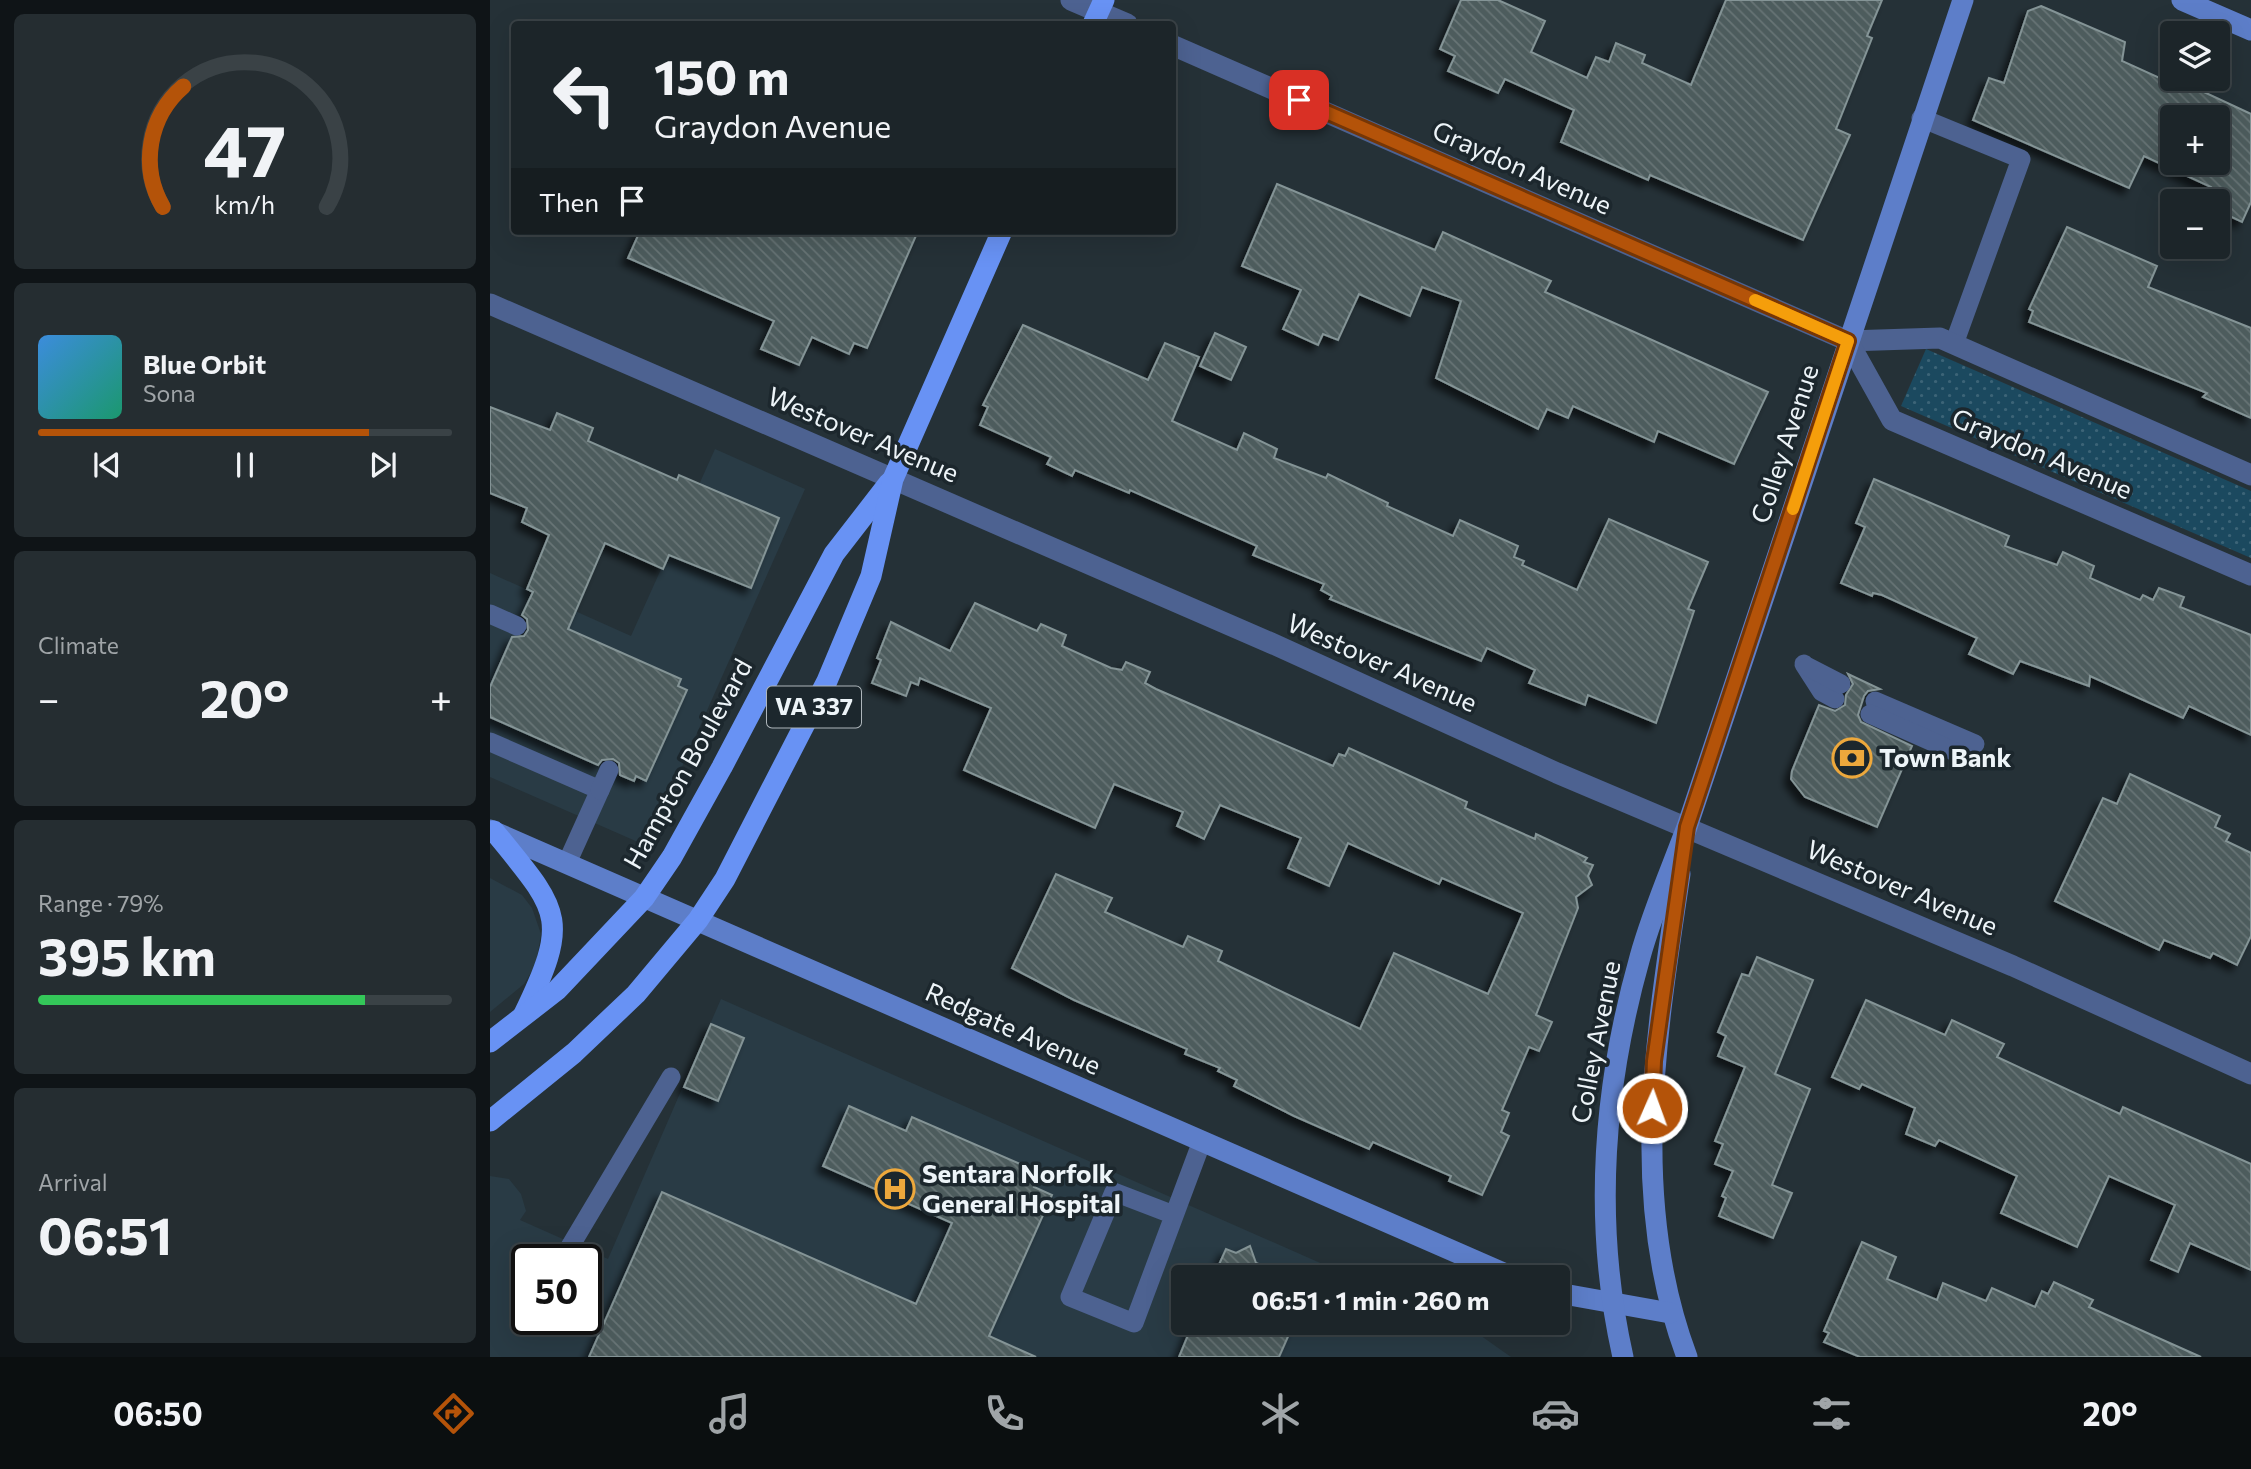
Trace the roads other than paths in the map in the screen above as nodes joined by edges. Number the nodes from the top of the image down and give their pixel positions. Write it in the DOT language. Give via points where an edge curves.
graph roads {
  1 [pos="1071,0"];
  2 [pos="1963,0"];
  3 [pos="2182,0"];
  4 [pos="1099,12"];
  5 [pos="1119,21"];
  6 [pos="2251,30"];
  7 [pos="1176,47"];
  8 [pos="1921,118"];
  9 [pos="1000,235"];
  10 [pos="490,304"];
  11 [pos="1848,341"];
  12 [pos="1954,344"];
  13 [pos="2251,475"];
  14 [pos="893,479"];
  15 [pos="2251,575"];
  16 [pos="490,614"];
  17 [pos="517,626"];
  18 [pos="1804,664"];
  19 [pos="1838,691"];
  20 [pos="1873,707"];
  21 [pos="490,742"];
  22 [pos="1973,751"];
  23 [pos="609,770"];
  24 [pos="600,790"];
  25 [pos="1687,827"];
  26 [pos="492,830"];
  27 [pos="567,863"];
  28 [pos="645,898"];
  29 [pos="698,919"];
  30 [pos="521,1019"];
  31 [pos="490,1042"];
  32 [pos="2251,1074"];
  33 [pos="671,1077"];
  34 [pos="490,1121"];
  35 [pos="1202,1141"];
  36 [pos="1174,1215"];
  37 [pos="572,1244"];
  38 [pos="1485,1265"];
  39 [pos="1570,1295"];
  40 [pos="1611,1303"];
  41 [pos="1670,1313"];
  42 [pos="1623,1357"];
  43 [pos="1687,1357"];
  1 -- 4 [label="street"];
  2 -- 8 [label="main road, Colley Avenue"];
  3 -- 6 [label="main road"];
  4 -- 5 [label="street"];
  7 -- 11 [label="street, Graydon Avenue"];
  8 -- 11 [label="main road, Colley Avenue"];
  8 -- 12 [label="lane" via="2021,159"];
  9 -- 14 [label="main road, Hampton Boulevard / VA 337"];
  10 -- 14 [label="street, Westover Avenue"];
  11 -- 12 [label="street, Graydon Avenue" via="1940,338"];
  11 -- 15 [label="street, Graydon Avenue" via="1892,419"];
  11 -- 25 [label="main road, Colley Avenue"];
  12 -- 13 [label="street, Graydon Avenue"];
  14 -- 25 [label="street, Westover Avenue"];
  14 -- 28 [label="main road, Hampton Boulevard / VA 337" via="834,554 716,778"];
  14 -- 29 [label="main road, Hampton Boulevard / VA 337" via="871,576 827,681 725,879"];
  16 -- 17 [label="lane"];
  18 -- 19 [label="lane"];
  20 -- 22 [label="lane"];
  21 -- 24 [label="lane"];
  23 -- 24 [label="lane"];
  24 -- 27 [label="lane"];
  25 -- 32 [label="street, Westover Avenue"];
  25 -- 40 [label="main road, Colley Avenue" via="1640,956 1615,1062 1604,1196"];
  25 -- 41 [label="main road, Colley Avenue" via="1654,1061 1650,1154 1657,1248"];
  26 -- 27 [label="main road, Redgate Avenue"];
  26 -- 30 [label="main road" via="538,885 553,924 547,965"];
  27 -- 28 [label="main road, Redgate Avenue"];
  28 -- 29 [label="main road, Redgate Avenue"];
  28 -- 30 [label="main road, Hampton Boulevard / VA 337" via="557,990"];
  29 -- 34 [label="main road, Hampton Boulevard / VA 337" via="605,1025"];
  29 -- 35 [label="main road, Redgate Avenue"];
  30 -- 31 [label="main road, Hampton Boulevard / VA 337"];
  33 -- 37 [label="lane"];
  35 -- 36 [label="lane"];
  35 -- 38 [label="main road, Redgate Avenue"];
  36 -- 36 [label="lane" via="1134,1323 1070,1297 1114,1192"];
  39 -- 40 [label="main road"];
  40 -- 41 [label="main road"];
  40 -- 42 [label="main road, Colley Avenue"];
  41 -- 43 [label="main road, Colley Avenue"];
}
